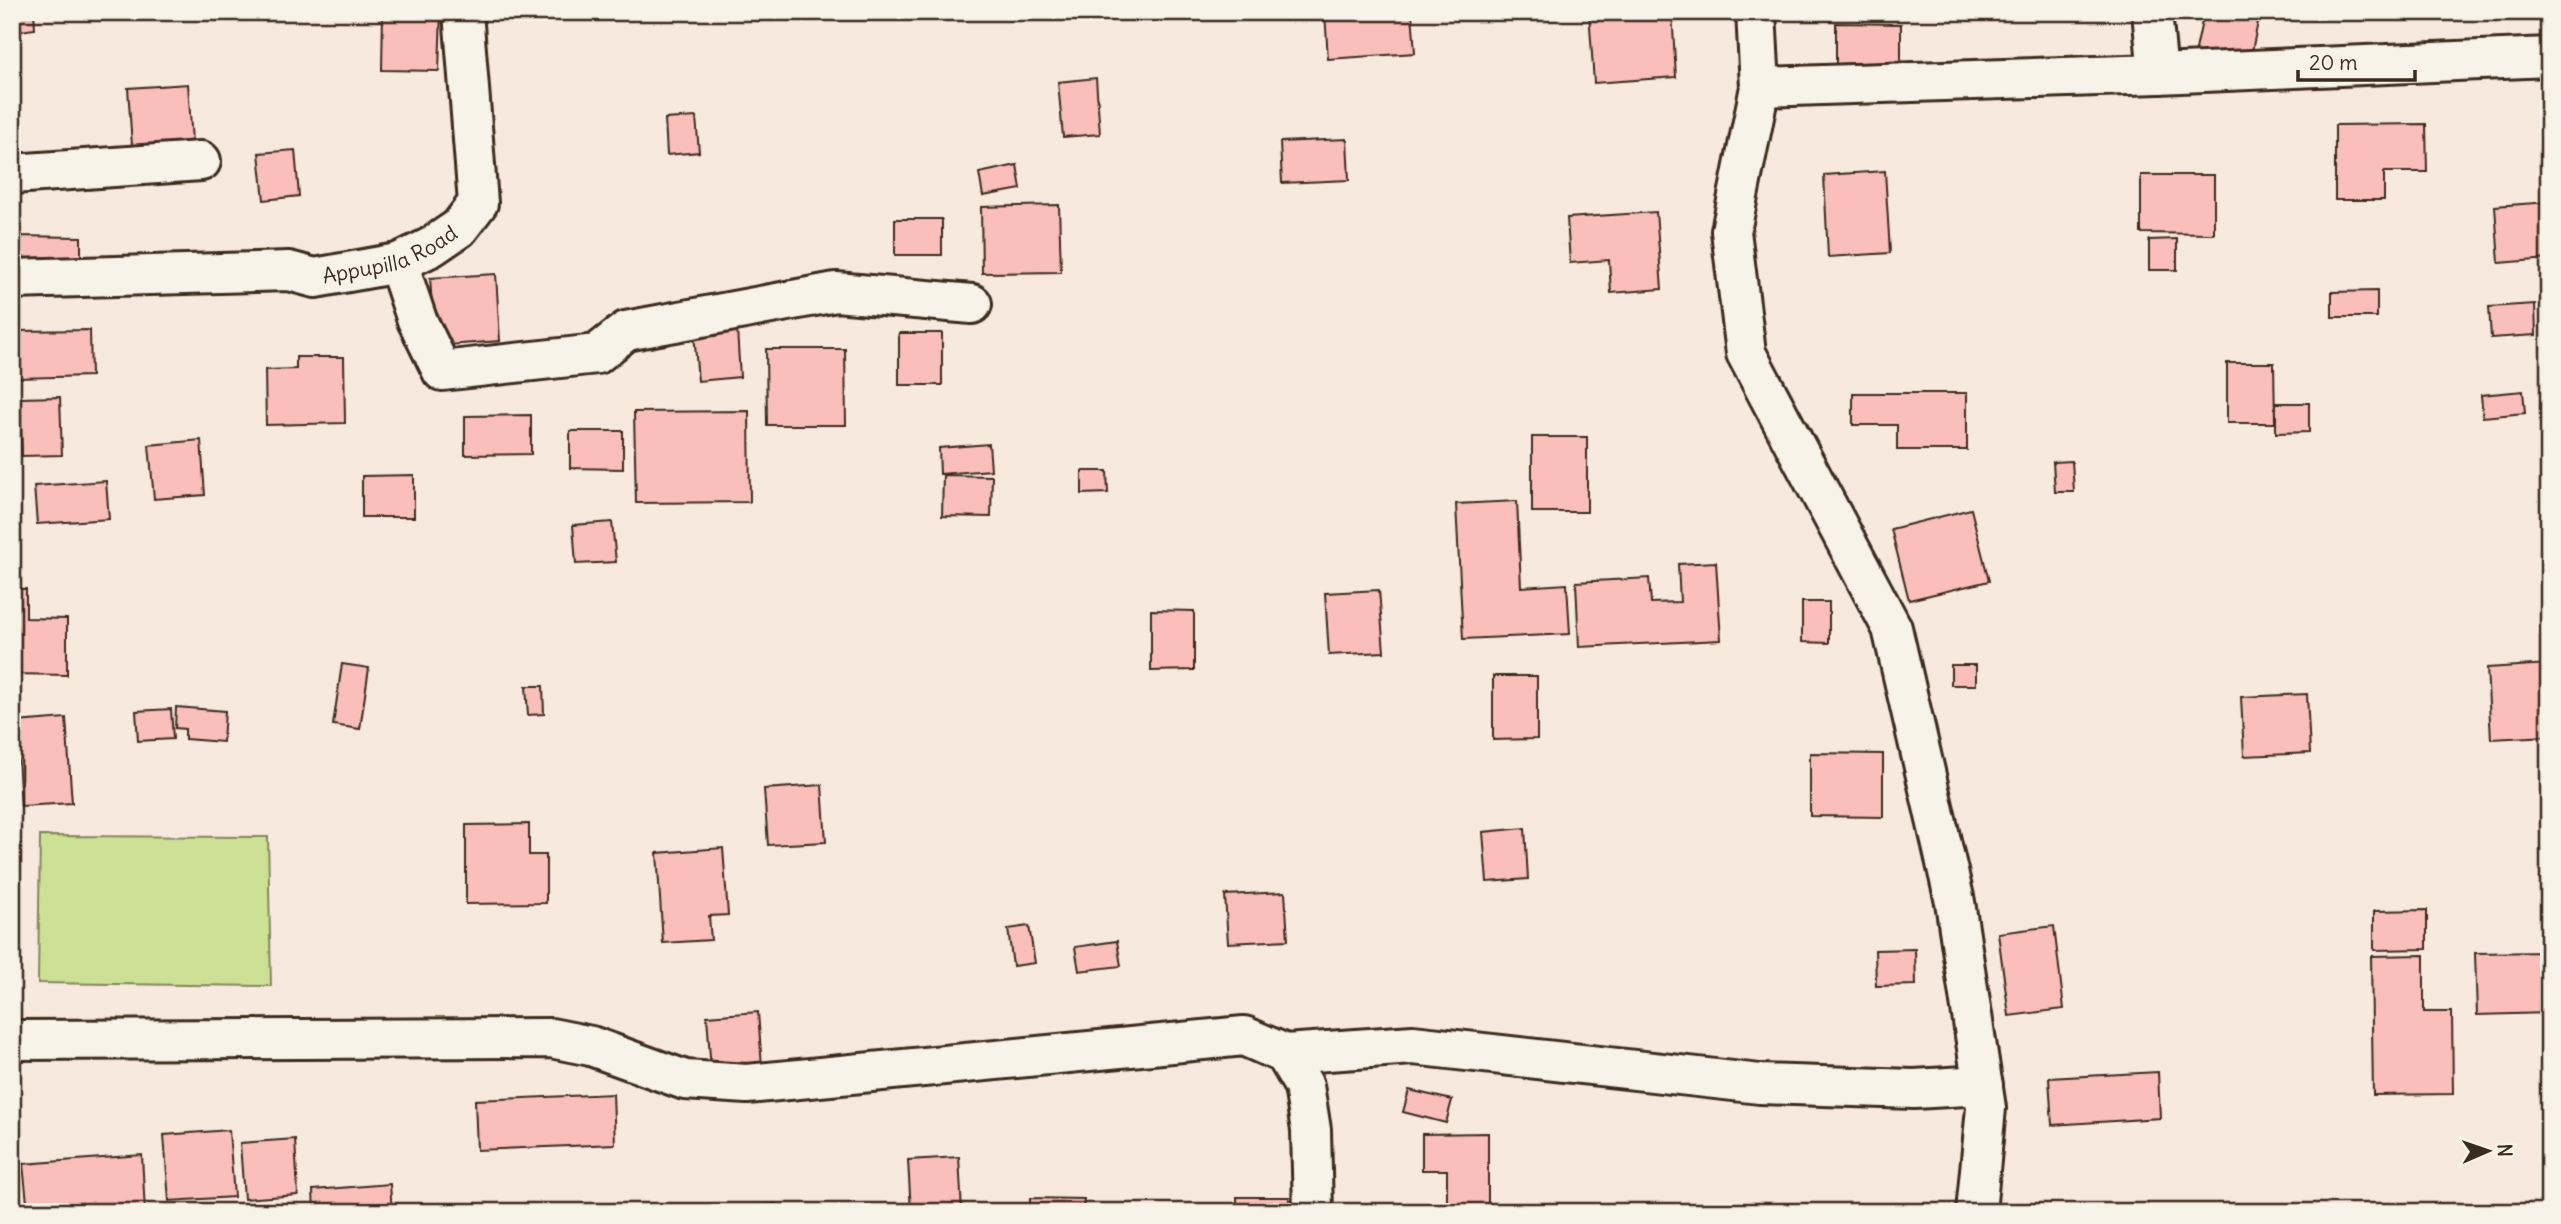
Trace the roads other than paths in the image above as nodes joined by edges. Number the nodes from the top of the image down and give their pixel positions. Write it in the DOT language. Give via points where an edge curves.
graph roads {
  1 [pos="463,12"];
  2 [pos="1756,12"];
  3 [pos="2152,12"];
  4 [pos="2549,57"];
  5 [pos="2158,74"];
  6 [pos="1760,86"];
  7 [pos="201,162"];
  8 [pos="12,174"];
  9 [pos="398,263"];
  10 [pos="12,279"];
  11 [pos="972,304"];
  12 [pos="12,1040"];
  13 [pos="1285,1055"];
  14 [pos="1983,1085"];
  15 [pos="1313,1212"];
  16 [pos="1976,1212"];
  1 -- 9 [label="street, Appupilla Road" via="478,203 459,228"];
  2 -- 6 [label="street"];
  3 -- 5 [label="street"];
  4 -- 5 [label="street"];
  5 -- 6 [label="street"];
  6 -- 14 [label="street" via="1731,230 1746,353 1892,628 1955,902"];
  7 -- 8 [label="street"];
  9 -- 10 [label="street, Appupilla Road" via="315,278 289,271"];
  9 -- 11 [label="street" via="417,320 442,371 597,354 626,331 836,292"];
  12 -- 13 [label="street" via="551,1038 591,1046 685,1080 747,1084 1244,1036"];
  13 -- 14 [label="street" via="1413,1045 1760,1084 1914,1089"];
  13 -- 15 [label="street" via="1304,1086 1311,1130"];
  14 -- 16 [label="street" via="1986,1108"];
}
